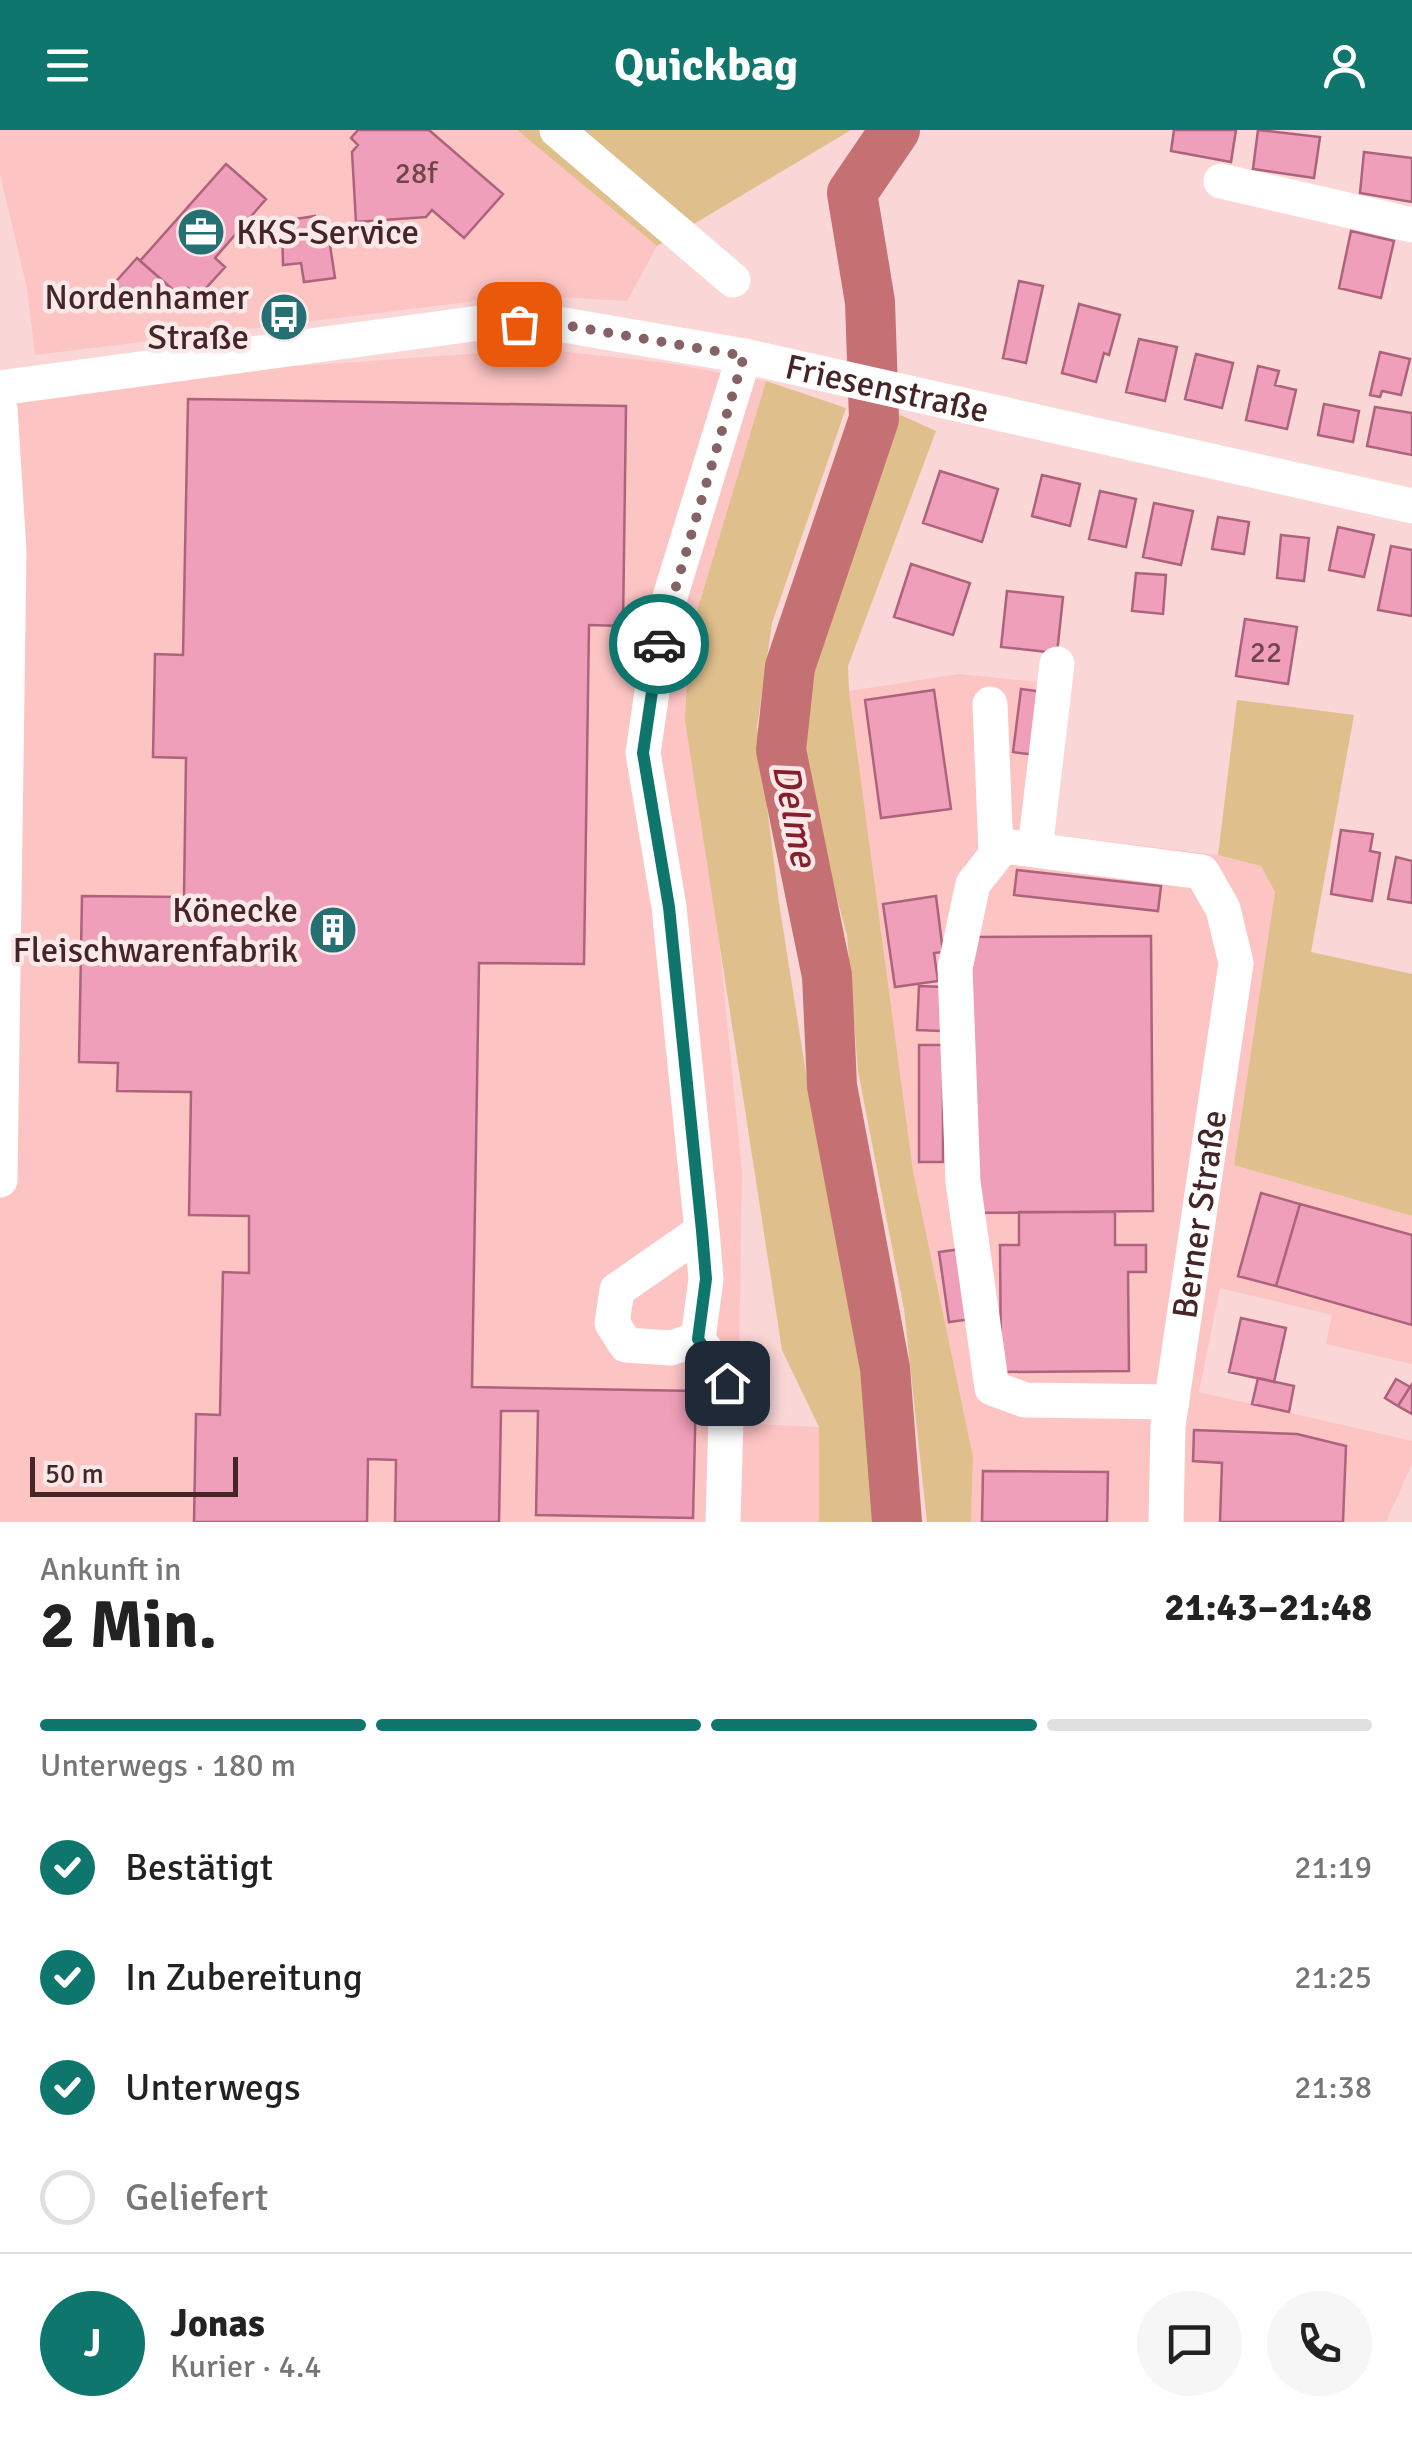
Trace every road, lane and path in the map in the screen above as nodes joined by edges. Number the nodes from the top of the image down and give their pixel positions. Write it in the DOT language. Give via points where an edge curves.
graph roads {
  1 [pos="557,130"];
  2 [pos="1222,180"];
  3 [pos="1412,225"];
  4 [pos="733,280"];
  5 [pos="744,356"];
  6 [pos="0,388"];
  7 [pos="0,409"];
  8 [pos="1412,506"];
  9 [pos="1057,664"];
  10 [pos="990,704"];
  11 [pos="1035,849"];
  12 [pos="996,852"];
  13 [pos="0,1145"];
  14 [pos="0,1180"];
  15 [pos="702,1231"];
  16 [pos="698,1339"];
  17 [pos="1172,1402"];
  18 [pos="724,1522"];
  19 [pos="1166,1522"];
  1 -- 4 [label="street"];
  2 -- 3 [label="street"];
  5 -- 6 [label="street, Friesenstraße" via="558,324 480,324"];
  5 -- 8 [label="street, Friesenstraße"];
  5 -- 15 [label="street" via="662,623 643,753 669,907"];
  7 -- 13 [label="street" via="9,551"];
  9 -- 11 [label="street"];
  10 -- 12 [label="street"];
  11 -- 12 [label="street" via="1003,846"];
  11 -- 17 [label="street, Berner Straße" via="1202,872 1224,909 1236,963"];
  12 -- 17 [label="street" via="973,884 955,968 963,1182 992,1388 1025,1400"];
  13 -- 14 [label="street"];
  15 -- 16 [label="street" via="706,1279"];
  15 -- 16 [label="street" via="617,1290 612,1323 626,1344 671,1348"];
  16 -- 18 [label="street" via="727,1383"];
  17 -- 19 [label="street, Berner Straße"];
}
